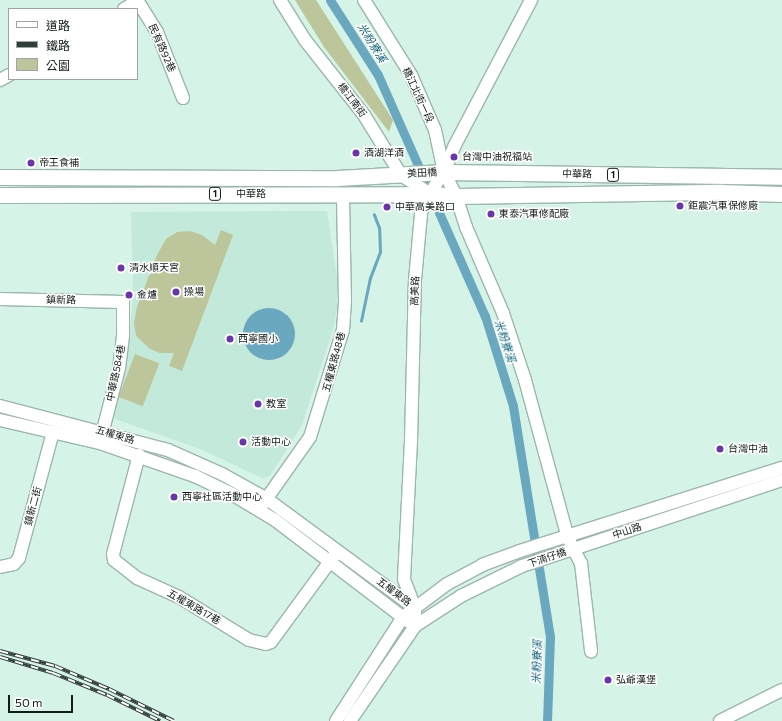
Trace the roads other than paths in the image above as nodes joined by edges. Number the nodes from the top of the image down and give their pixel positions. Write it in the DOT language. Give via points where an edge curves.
graph roads {
  1 [pos="280,0"];
  2 [pos="364,0"];
  3 [pos="531,0"];
  4 [pos="137,1"];
  5 [pos="126,8"];
  6 [pos="183,98"];
  7 [pos="443,173"];
  8 [pos="401,174"];
  9 [pos="0,177"];
  10 [pos="782,178"];
  11 [pos="782,194"];
  12 [pos="0,195"];
  13 [pos="343,195"];
  14 [pos="456,196"];
  15 [pos="427,199"];
  16 [pos="0,299"];
  17 [pos="123,302"];
  18 [pos="0,406"];
  19 [pos="0,420"];
  20 [pos="53,432"];
  21 [pos="101,437"];
  22 [pos="138,455"];
  23 [pos="782,468"];
  24 [pos="782,480"];
  25 [pos="736,489"];
  26 [pos="267,499"];
  27 [pos="259,510"];
  28 [pos="570,543"];
  29 [pos="338,550"];
  30 [pos="330,561"];
  31 [pos="0,567"];
  32 [pos="415,608"];
  33 [pos="403,617"];
  34 [pos="415,626"];
  35 [pos="591,651"];
  36 [pos="782,690"];
  37 [pos="336,721"];
  38 [pos="350,721"];
  39 [pos="720,721"];
  1 -- 8 [label="street, 橋江南街" via="305,40 364,115"];
  2 -- 7 [label="street, 橋江北街一段" via="411,75 435,130"];
  3 -- 7 [label="street, 高美路"];
  4 -- 5 [label="street"];
  4 -- 6 [label="street, 民有路92巷" via="157,32"];
  7 -- 8 [label="main road, 美田橋 / 1"];
  7 -- 10 [label="main road, 中華路 / 1"];
  7 -- 14 [label="street, 橋江北街一段"];
  7 -- 15 [label="street, 高美路"];
  8 -- 9 [label="main road, 中華路 / 1" via="337,178"];
  8 -- 15 [label="street, 橋江南街"];
  11 -- 14 [label="main road, 中華路 / 1" via="722,192"];
  12 -- 13 [label="main road, 中華路 / 1"];
  13 -- 15 [label="main road, 中華路 / 1"];
  13 -- 26 [label="street, 五權東路48巷" via="343,330 310,437"];
  14 -- 15 [label="main road, 1"];
  14 -- 28 [label="street, 橋江北街一段" via="466,227 503,313 525,380"];
  15 -- 32 [label="street, 高美路" via="415,280 404,579"];
  16 -- 17 [label="street, 鎮新路"];
  17 -- 21 [label="street, 中華路584巷" via="123,336 119,368"];
  18 -- 21 [label="street, 五權東路"];
  19 -- 20 [label="street, 五權東路"];
  20 -- 21 [label="street, 五權東路"];
  20 -- 31 [label="street, 鎮新二街" via="19,558 14,564"];
  21 -- 22 [label="street, 五權東路"];
  21 -- 26 [label="street, 五權東路" via="185,457"];
  22 -- 27 [label="street, 五權東路" via="195,476"];
  22 -- 30 [label="street, 五權東路17巷" via="113,554 119,565 137,578 179,597 249,640 266,644 295,611"];
  23 -- 25 [label="street, 中山路"];
  24 -- 25 [label="street, 中山路"];
  25 -- 28 [label="street, 中山路"];
  26 -- 27 [label="street, 五權東路48巷"];
  26 -- 29 [label="street, 五權東路"];
  27 -- 30 [label="street, 五權東路"];
  28 -- 32 [label="street, 下湳仔橋" via="520,551 482,565 453,581"];
  28 -- 34 [label="street, 下湳仔橋" via="461,596"];
  28 -- 35 [label="street" via="581,564"];
  29 -- 30 [label="street, 五權東路17巷"];
  29 -- 32 [label="street, 五權東路"];
  30 -- 33 [label="street, 五權東路"];
  32 -- 33 [label="street"];
  32 -- 34 [label="street, 五權東路"];
  33 -- 34 [label="street, 五權東路"];
  33 -- 37 [label="street"];
  34 -- 38 [label="street"];
  36 -- 39 [label="street"];
}
